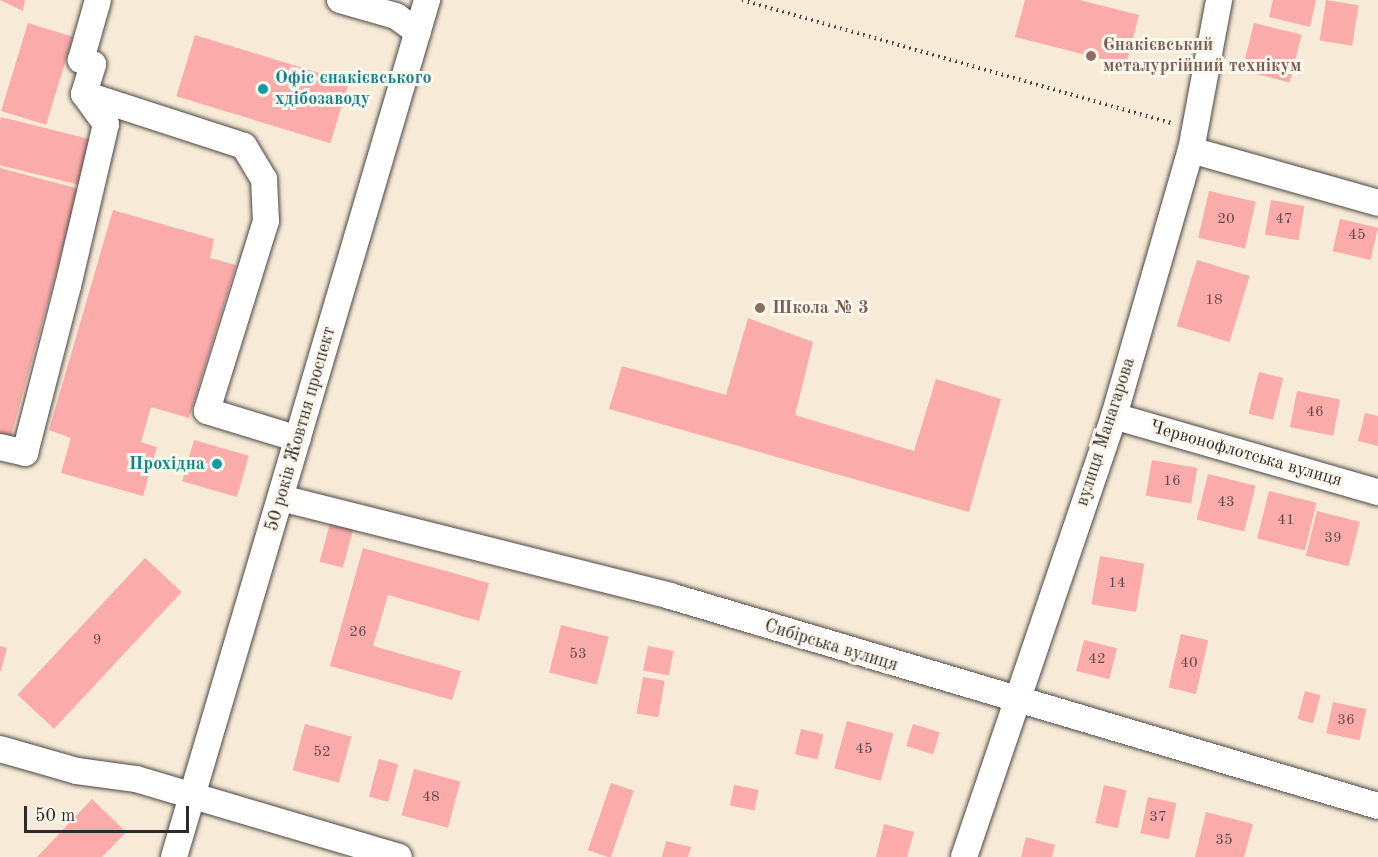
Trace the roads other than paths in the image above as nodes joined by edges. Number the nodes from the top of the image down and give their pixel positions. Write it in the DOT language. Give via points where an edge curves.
graph roads {
  1 [pos="98,0"];
  2 [pos="340,0"];
  3 [pos="427,0"];
  4 [pos="1219,0"];
  5 [pos="418,32"];
  6 [pos="84,94"];
  7 [pos="1193,140"];
  8 [pos="1378,203"];
  9 [pos="1114,416"];
  10 [pos="298,439"];
  11 [pos="0,447"];
  12 [pos="1378,492"];
  13 [pos="281,498"];
  14 [pos="1014,702"];
  15 [pos="0,749"];
  16 [pos="192,795"];
  17 [pos="1378,806"];
  18 [pos="174,857"];
  19 [pos="399,857"];
  20 [pos="964,857"];
  1 -- 6 [label="street" via="81,60 93,64"];
  2 -- 5 [label="street" via="396,16"];
  3 -- 5 [label="street, 50 років Жовтня проспект"];
  4 -- 7 [label="street, вулиця Манагарова"];
  5 -- 10 [label="street, 50 років Жовтня проспект"];
  6 -- 10 [label="street" via="244,146 264,179 266,221 207,411"];
  6 -- 11 [label="street" via="106,124 25,453"];
  7 -- 8 [label="street"];
  7 -- 9 [label="street, вулиця Манагарова"];
  9 -- 12 [label="street, Червонофлотська вулиця"];
  9 -- 14 [label="street, вулиця Манагарова"];
  10 -- 13 [label="street, 50 років Жовтня проспект"];
  13 -- 14 [label="street, Сибірська вулиця" via="669,596"];
  13 -- 16 [label="street, 50 років Жовтня проспект"];
  14 -- 17 [label="street, Сибірська вулиця"];
  14 -- 20 [label="street, вулиця Манагарова"];
  15 -- 16 [label="street"];
  16 -- 18 [label="street, 50 років Жовтня проспект"];
  16 -- 19 [label="street"];
}
